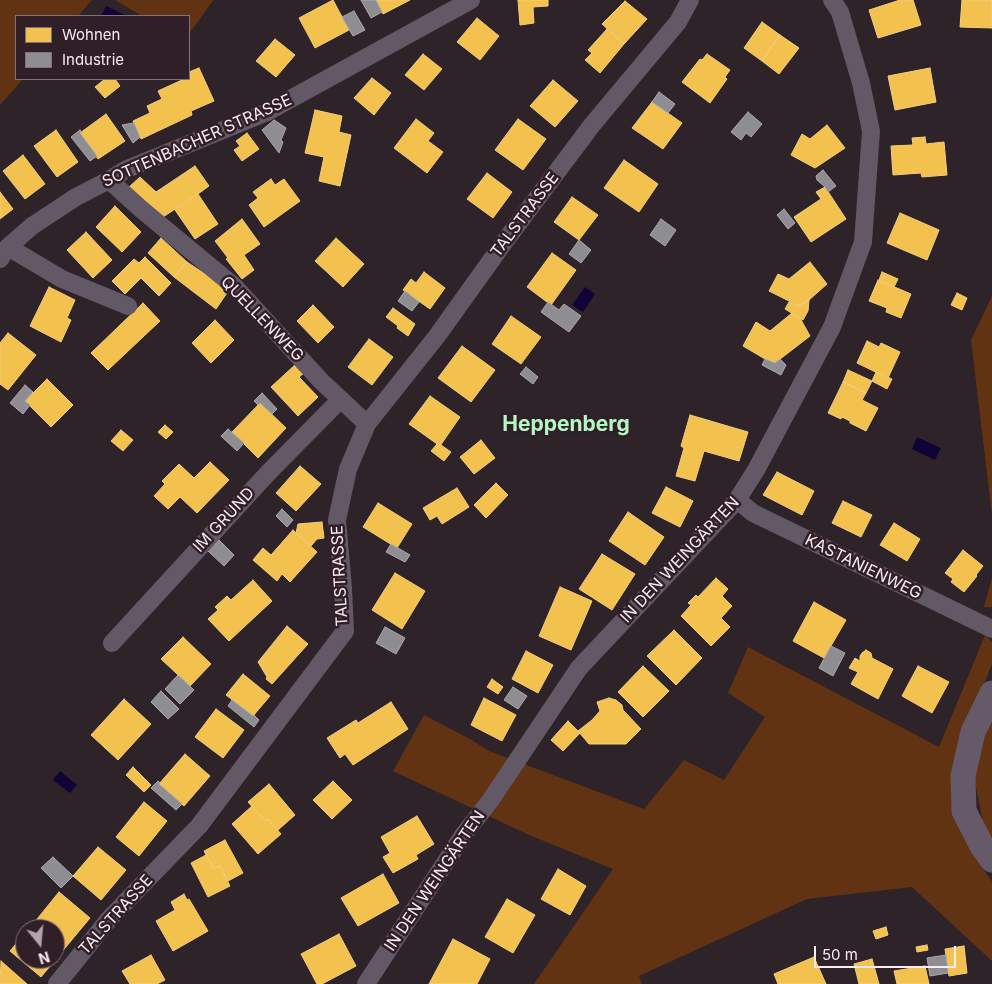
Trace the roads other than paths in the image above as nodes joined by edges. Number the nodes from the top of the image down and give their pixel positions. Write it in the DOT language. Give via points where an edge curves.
graph roads {
  1 [pos="471,0"];
  2 [pos="690,0"];
  3 [pos="832,0"];
  4 [pos="108,180"];
  5 [pos="4,253"];
  6 [pos="128,306"];
  7 [pos="340,400"];
  8 [pos="367,424"];
  9 [pos="737,500"];
  10 [pos="992,629"];
  11 [pos="112,643"];
  12 [pos="992,693"];
  13 [pos="992,860"];
  14 [pos="57,984"];
  15 [pos="366,984"];
  1 -- 4 [label="street, SOTTENBACHER STRASSE" via="265,113 126,169"];
  2 -- 8 [label="street, TALSTRASSE" via="678,22 592,125 437,336"];
  3 -- 9 [label="street, IN DEN WEINGÄRTEN" via="840,12 871,131 863,242 832,327"];
  4 -- 5 [label="street, SOTTENBACHER STRASSE" via="32,226"];
  4 -- 7 [label="street, QUELLENWEG" via="235,287"];
  5 -- 6 [label="street, SOTTENBACHER STRASSE"];
  7 -- 8 [label="street, QUELLENWEG"];
  7 -- 11 [label="street, IM GRUND" via="268,473"];
  8 -- 14 [label="street, TALSTRASSE" via="348,469 336,520 345,631 199,826 110,918"];
  9 -- 10 [label="street, KASTANIENWEG" via="753,513"];
  9 -- 15 [label="street, IN DEN WEINGÄRTEN" via="580,668 464,834"];
  12 -- 13 [label="main road" via="972,732 963,776 964,811"];
}
